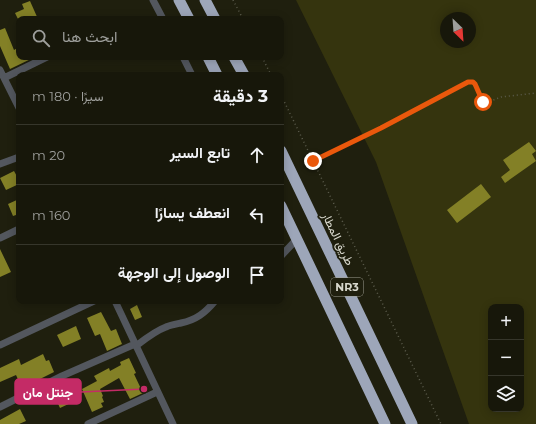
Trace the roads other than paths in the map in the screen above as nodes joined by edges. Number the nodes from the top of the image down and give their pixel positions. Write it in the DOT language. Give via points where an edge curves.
graph roads {
  1 [pos="153,0"];
  2 [pos="179,0"];
  3 [pos="205,0"];
  4 [pos="161,16"];
  5 [pos="187,16"];
  6 [pos="213,16"];
  7 [pos="41,60"];
  8 [pos="184,60"];
  9 [pos="210,60"];
  10 [pos="236,60"];
  11 [pos="0,70"];
  12 [pos="16,72"];
  13 [pos="16,72"];
  14 [pos="190,72"];
  15 [pos="216,72"];
  16 [pos="242,72"];
  17 [pos="4,78"];
  18 [pos="16,102"];
  19 [pos="284,157"];
  20 [pos="16,158"];
  21 [pos="0,164"];
  22 [pos="284,212"];
  23 [pos="16,230"];
  24 [pos="0,238"];
  25 [pos="297,239"];
  26 [pos="284,253"];
  27 [pos="88,304"];
  28 [pos="116,304"];
  29 [pos="213,304"];
  30 [pos="0,345"];
  31 [pos="136,345"];
  32 [pos="157,392"];
  33 [pos="0,407"];
  34 [pos="88,424"];
  35 [pos="173,424"];
  36 [pos="385,424"];
  37 [pos="412,424"];
  1 -- 4 [label="street"];
  2 -- 5 [label="highway"];
  3 -- 6 [label="highway"];
  7 -- 12 [label="street"];
  8 -- 14 [label="street"];
  9 -- 15 [label="highway"];
  10 -- 16 [label="highway"];
  11 -- 17 [label="street"];
  13 -- 17 [label="street"];
  17 -- 18 [label="street"];
  19 -- 37 [label="highway, طريق المطار / NR3"];
  20 -- 21 [label="street"];
  22 -- 25 [label="highway, NR3"];
  23 -- 24 [label="street"];
  25 -- 26 [label="street"];
  25 -- 36 [label="highway, NR3"];
  27 -- 30 [label="street"];
  28 -- 31 [label="street"];
  29 -- 31 [label="street" via="200,317 160,329"];
  31 -- 32 [label="street"];
  31 -- 33 [label="street" via="62,376"];
  32 -- 34 [label="street"];
  32 -- 35 [label="street"];
}
